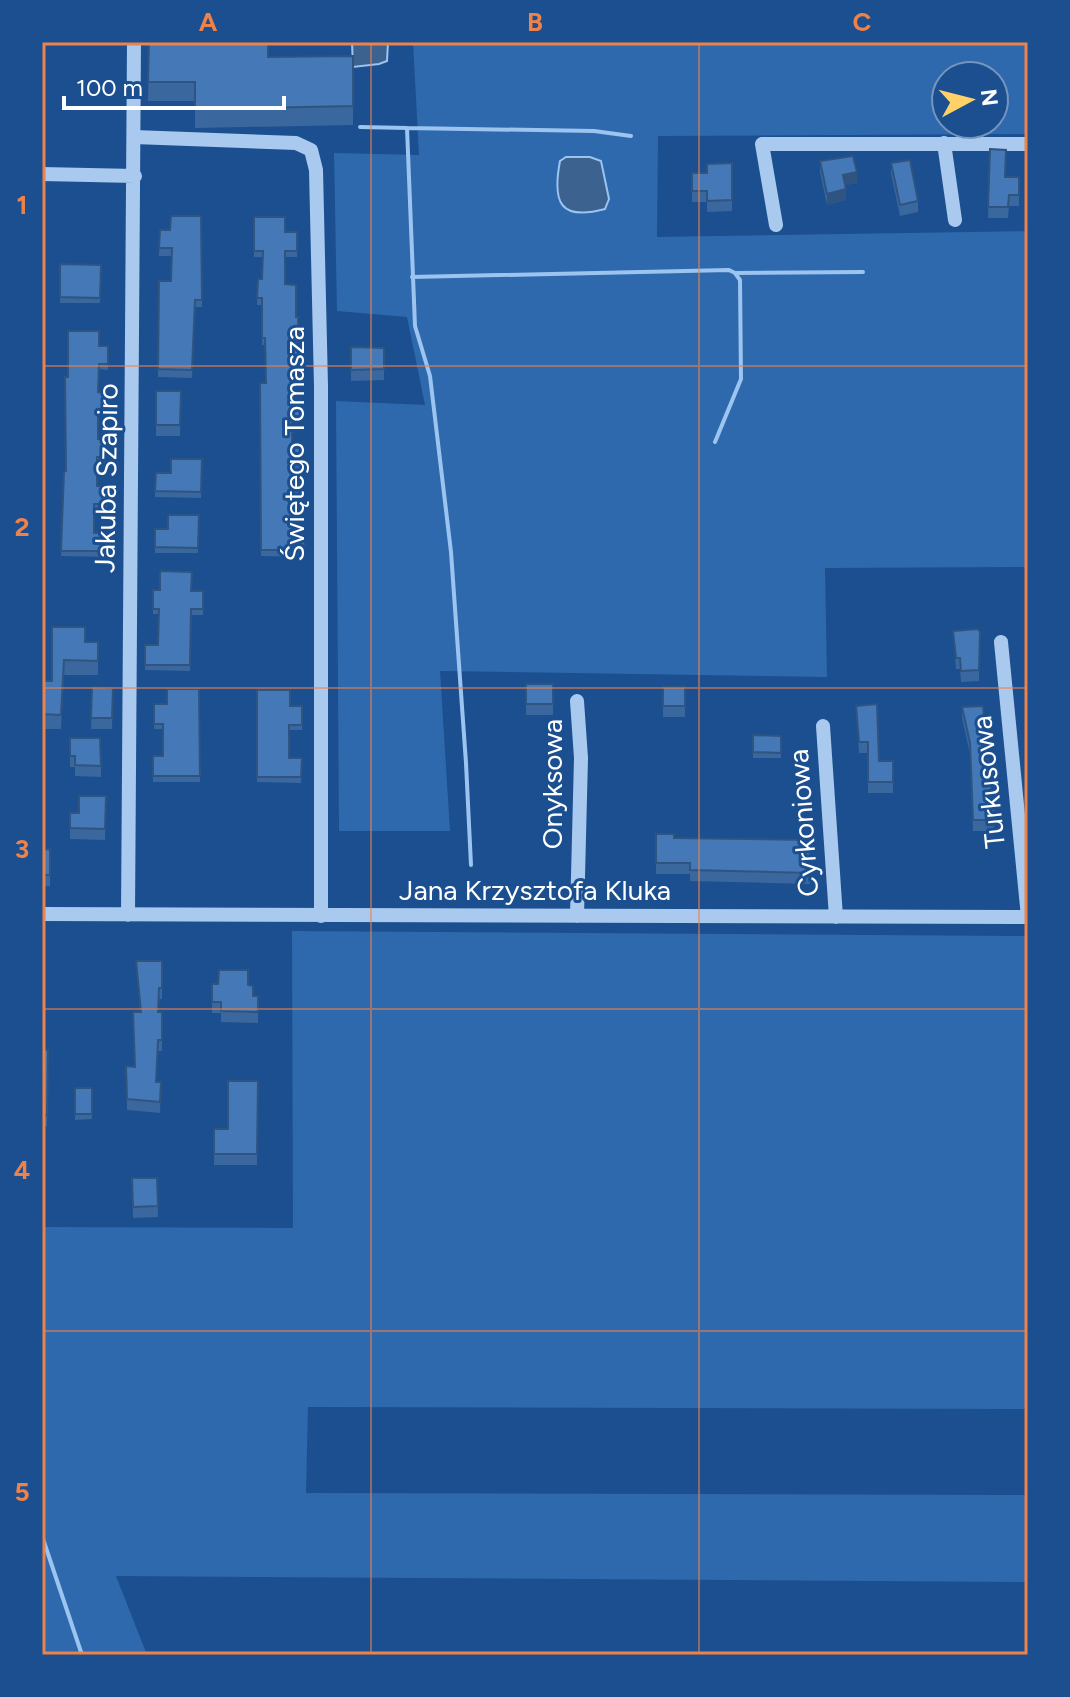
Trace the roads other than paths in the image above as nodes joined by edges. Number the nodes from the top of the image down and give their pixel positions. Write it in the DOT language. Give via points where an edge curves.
graph roads {
  1 [pos="134,42"];
  2 [pos="134,137"];
  3 [pos="944,143"];
  4 [pos="1028,144"];
  5 [pos="42,174"];
  6 [pos="135,176"];
  7 [pos="955,220"];
  8 [pos="776,225"];
  9 [pos="1001,642"];
  10 [pos="577,701"];
  11 [pos="823,726"];
  12 [pos="42,914"];
  13 [pos="128,915"];
  14 [pos="321,916"];
  15 [pos="577,916"];
  16 [pos="836,917"];
  17 [pos="1028,917"];
  1 -- 2 [label="street, Jakuba Szapiro"];
  2 -- 6 [label="street, Jakuba Szapiro"];
  2 -- 14 [label="street, Świętego Tomasza" via="296,143 311,150 316,170"];
  3 -- 4 [label="street"];
  3 -- 7 [label="street"];
  3 -- 8 [label="street" via="762,144"];
  5 -- 6 [label="street"];
  6 -- 13 [label="street, Jakuba Szapiro"];
  9 -- 17 [label="street, Turkusowa"];
  10 -- 15 [label="street, Onyksowa"];
  11 -- 16 [label="street, Cyrkoniowa"];
  12 -- 13 [label="street, Jana Krzysztofa Kluka"];
  13 -- 14 [label="street, Jana Krzysztofa Kluka"];
  14 -- 15 [label="street, Jana Krzysztofa Kluka"];
  15 -- 16 [label="street, Jana Krzysztofa Kluka"];
  16 -- 17 [label="street, Jana Krzysztofa Kluka"];
}
